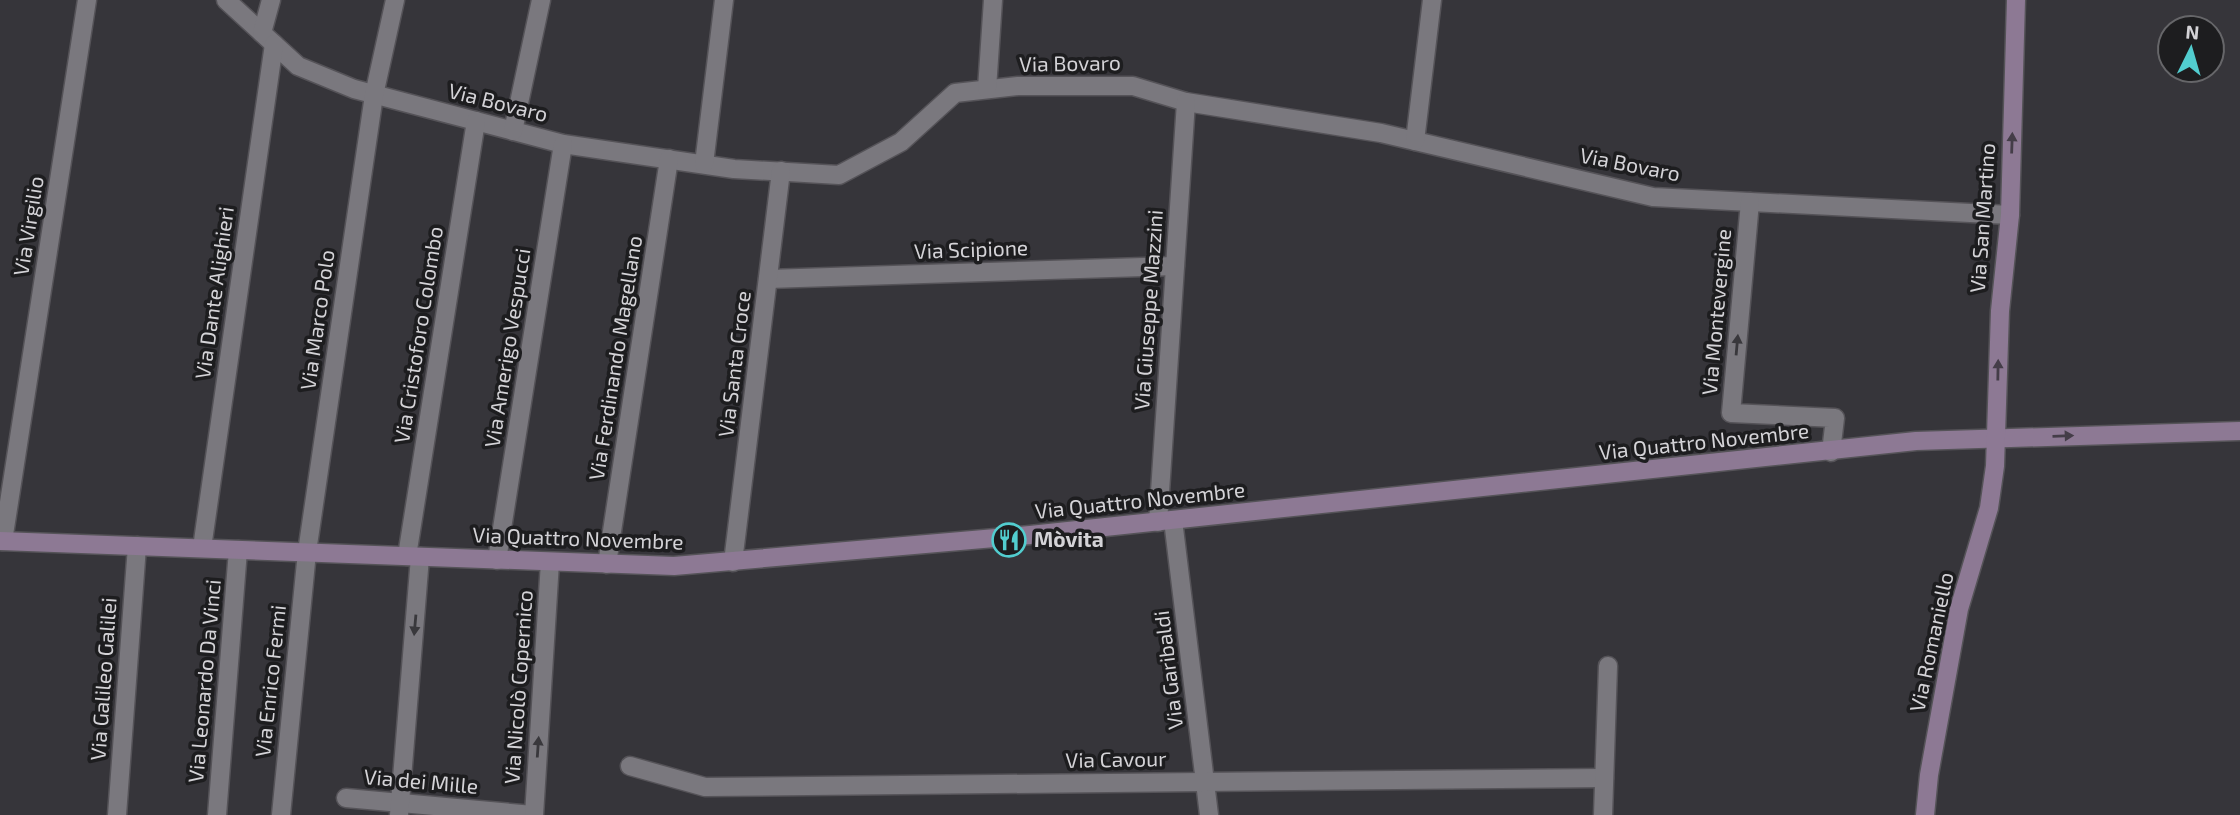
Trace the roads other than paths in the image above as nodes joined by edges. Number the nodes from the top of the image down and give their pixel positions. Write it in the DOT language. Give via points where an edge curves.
graph roads {
  1 [pos="87,0"];
  2 [pos="226,0"];
  3 [pos="271,0"];
  4 [pos="395,0"];
  5 [pos="541,0"];
  6 [pos="724,0"];
  7 [pos="993,0"];
  8 [pos="1432,0"];
  9 [pos="2016,0"];
  10 [pos="268,39"];
  11 [pos="987,89"];
  12 [pos="374,94"];
  13 [pos="1186,102"];
  14 [pos="476,121"];
  15 [pos="513,131"];
  16 [pos="1415,141"];
  17 [pos="563,144"];
  18 [pos="669,159"];
  19 [pos="704,164"];
  20 [pos="781,171"];
  21 [pos="1749,202"];
  22 [pos="2010,215"];
  23 [pos="1175,267"];
  24 [pos="768,279"];
  25 [pos="2240,431"];
  26 [pos="1995,438"];
  27 [pos="1831,452"];
  28 [pos="1165,521"];
  29 [pos="1,541"];
  30 [pos="137,546"];
  31 [pos="202,548"];
  32 [pos="238,550"];
  33 [pos="307,552"];
  34 [pos="414,557"];
  35 [pos="497,560"];
  36 [pos="550,562"];
  37 [pos="733,562"];
  38 [pos="607,564"];
  39 [pos="1608,666"];
  40 [pos="630,766"];
  41 [pos="1604,778"];
  42 [pos="1205,782"];
  43 [pos="346,798"];
  44 [pos="399,809"];
  45 [pos="469,812"];
  46 [pos="117,815"];
  47 [pos="217,815"];
  48 [pos="281,815"];
  49 [pos="534,815"];
  50 [pos="1209,815"];
  51 [pos="1603,815"];
  52 [pos="1925,815"];
  1 -- 29 [label="street, Via Virgilio"];
  2 -- 10 [label="street, Via Bovaro"];
  3 -- 10 [label="street, Via Dante Alighieri"];
  4 -- 12 [label="street, Via Marco Polo"];
  5 -- 15 [label="street"];
  6 -- 19 [label="street"];
  7 -- 11 [label="street"];
  8 -- 16 [label="street"];
  22 -- 9 [label="street, Via San Martino, one-way"];
  10 -- 12 [label="street, Via Bovaro" via="298,66"];
  10 -- 31 [label="street, Via Dante Alighieri"];
  11 -- 13 [label="street, Via Bovaro" via="1133,86"];
  11 -- 20 [label="street, Via Bovaro" via="956,93 901,142 839,175"];
  12 -- 14 [label="street, Via Bovaro"];
  12 -- 33 [label="street, Via Marco Polo"];
  13 -- 16 [label="street, Via Bovaro"];
  13 -- 23 [label="street, Via Giuseppe Mazzini"];
  14 -- 15 [label="street, Via Bovaro"];
  14 -- 34 [label="street, Via Cristoforo Colombo"];
  15 -- 17 [label="street, Via Bovaro"];
  16 -- 21 [label="street, Via Bovaro" via="1653,197"];
  17 -- 18 [label="street, Via Bovaro"];
  17 -- 35 [label="street, Via Amerigo Vespucci"];
  18 -- 19 [label="street, Via Bovaro"];
  18 -- 38 [label="street, Via Ferdinando Magellano"];
  19 -- 20 [label="street, Via Bovaro"];
  20 -- 24 [label="street, Via Santa Croce"];
  21 -- 22 [label="street, Via Bovaro"];
  27 -- 21 [label="street, Via Montevergine, one-way" via="1835,418 1731,413"];
  26 -- 22 [label="street, Via San Martino, one-way" via="2000,311"];
  23 -- 24 [label="street, Via Scipione"];
  23 -- 28 [label="street, Via Giuseppe Mazzini"];
  24 -- 37 [label="street, Via Santa Croce"];
  26 -- 25 [label="street, Via Quattro Novembre, one-way"];
  26 -- 27 [label="street, Via Quattro Novembre"];
  26 -- 52 [label="street, Via Romaniello" via="1989,508 1959,609"];
  27 -- 28 [label="street, Via Quattro Novembre"];
  28 -- 37 [label="street, Via Quattro Novembre"];
  28 -- 42 [label="street, Via Garibaldi"];
  29 -- 30 [label="street, Via Quattro Novembre"];
  30 -- 31 [label="street, Via Quattro Novembre"];
  30 -- 46 [label="street, Via Galileo Galilei"];
  31 -- 32 [label="street, Via Quattro Novembre"];
  32 -- 33 [label="street, Via Quattro Novembre"];
  32 -- 47 [label="street, Via Leonardo Da Vinci"];
  33 -- 34 [label="street, Via Quattro Novembre"];
  33 -- 48 [label="street, Via Enrico Fermi"];
  34 -- 35 [label="street, Via Quattro Novembre"];
  34 -- 44 [label="street, Via Cristoforo Colombo, one-way"];
  35 -- 36 [label="street, Via Quattro Novembre"];
  36 -- 38 [label="street, Via Quattro Novembre"];
  49 -- 36 [label="street, Via Nicolò Copernico, one-way"];
  37 -- 38 [label="street, Via Quattro Novembre"];
  39 -- 41 [label="street"];
  40 -- 42 [label="street, Via Cavour" via="705,786"];
  41 -- 42 [label="street, Via Cavour"];
  41 -- 51 [label="street"];
  42 -- 50 [label="street, Via Garibaldi"];
  43 -- 44 [label="street, Via dei Mille"];
  44 -- 45 [label="street, Via dei Mille"];
  45 -- 49 [label="street, Via dei Mille"];
}
